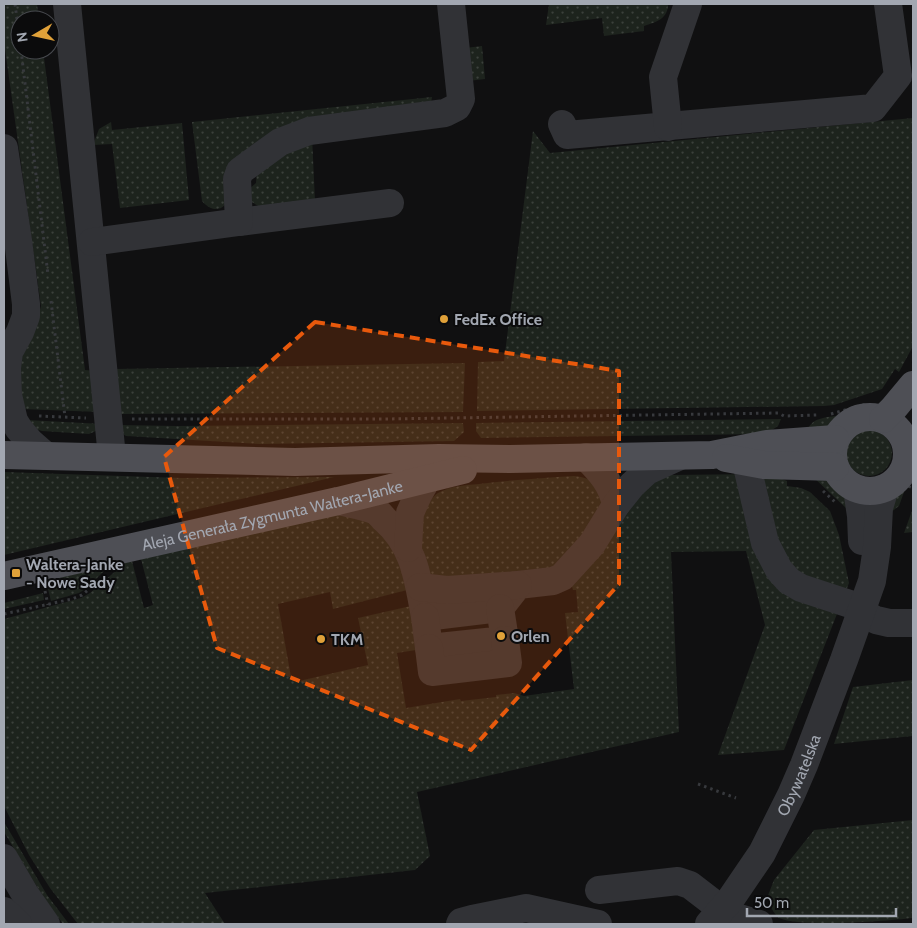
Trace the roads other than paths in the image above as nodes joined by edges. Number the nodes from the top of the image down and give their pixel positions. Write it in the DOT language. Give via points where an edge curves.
graph roads {
  1 [pos="67,4"];
  2 [pos="451,4"];
  3 [pos="688,4"];
  4 [pos="888,4"];
  5 [pos="562,124"];
  6 [pos="668,127"];
  7 [pos="4,148"];
  8 [pos="390,203"];
  9 [pos="239,222"];
  10 [pos="92,242"];
  11 [pos="913,385"];
  12 [pos="879,410"];
  13 [pos="908,426"];
  14 [pos="835,439"];
  15 [pos="4,455"];
  16 [pos="712,455"];
  17 [pos="46,456"];
  18 [pos="680,456"];
  19 [pos="112,457"];
  20 [pos="586,457"];
  21 [pos="746,462"];
  22 [pos="434,468"];
  23 [pos="826,477"];
  24 [pos="885,488"];
  25 [pos="848,499"];
  26 [pos="338,500"];
  27 [pos="616,505"];
  28 [pos="408,548"];
  29 [pos="4,576"];
  30 [pos="518,585"];
  31 [pos="420,587"];
  32 [pos="500,608"];
  33 [pos="861,612"];
  34 [pos="425,617"];
  35 [pos="913,623"];
  36 [pos="4,858"];
  37 [pos="599,890"];
  38 [pos="4,912"];
  39 [pos="716,917"];
  40 [pos="18,924"];
  41 [pos="46,924"];
  42 [pos="460,924"];
  43 [pos="598,924"];
  44 [pos="759,924"];
  1 -- 10 [label="street"];
  2 -- 9 [label="street" via="461,99 457,107 445,113 309,131 280,142 240,171 237,179"];
  3 -- 6 [label="street" via="663,77"];
  4 -- 6 [label="street" via="898,76 873,108"];
  5 -- 6 [label="street" via="567,135"];
  7 -- 17 [label="street" via="26,304 26,316 9,352 8,395 19,429"];
  8 -- 9 [label="street"];
  9 -- 10 [label="street"];
  10 -- 19 [label="street"];
  11 -- 12 [label="main road" via="893,409"];
  12 -- 13 [label="main road" via="891,423"];
  12 -- 14 [label="main road" via="872,416 846,425"];
  13 -- 24 [label="main road" via="905,466 894,482"];
  14 -- 16 [label="main road, Aleja Generała Zygmunta Waltera-Janke" via="767,444"];
  14 -- 23 [label="main road"];
  15 -- 17 [label="main road, Aleja Generała Zygmunta Waltera-Janke"];
  16 -- 18 [label="main road, Aleja Generała Zygmunta Waltera-Janke"];
  16 -- 21 [label="main road, Aleja Generała Zygmunta Waltera-Janke"];
  17 -- 19 [label="main road, Aleja Generała Zygmunta Waltera-Janke"];
  18 -- 20 [label="main road, Aleja Generała Zygmunta Waltera-Janke"];
  18 -- 27 [label="street" via="647,471"];
  19 -- 22 [label="main road, Aleja Generała Zygmunta Waltera-Janke"];
  20 -- 22 [label="main road, Aleja Generała Zygmunta Waltera-Janke" via="510,459"];
  20 -- 27 [label="street" via="602,472"];
  21 -- 23 [label="main road, Aleja Generała Zygmunta Waltera-Janke"];
  21 -- 33 [label="street" via="765,543 779,570 801,588 853,606"];
  22 -- 26 [label="main road, Aleja Generała Zygmunta Waltera-Janke"];
  22 -- 28 [label="street" via="410,513"];
  23 -- 25 [label="main road" via="842,479"];
  24 -- 25 [label="main road"];
  24 -- 33 [label="street, Obywatelska" via="879,508 876,563"];
  25 -- 33 [label="street, Obywatelska" via="861,516"];
  26 -- 28 [label="street" via="376,511 393,526"];
  26 -- 29 [label="main road, Aleja Generała Zygmunta Waltera-Janke"];
  27 -- 30 [label="street" via="592,544 562,577"];
  28 -- 31 [label="street"];
  30 -- 31 [label="street" via="447,590"];
  30 -- 32 [label="street"];
  31 -- 34 [label="street"];
  32 -- 34 [label="street"];
  32 -- 34 [label="street" via="505,640 429,648"];
  33 -- 35 [label="street" via="889,623"];
  33 -- 39 [label="street, Obywatelska" via="791,795 748,876"];
  36 -- 41 [label="street"];
  37 -- 39 [label="street" via="678,881 690,885"];
  38 -- 40 [label="street"];
  39 -- 44 [label="street" via="729,915"];
  42 -- 43 [label="street" via="526,908"];
}
